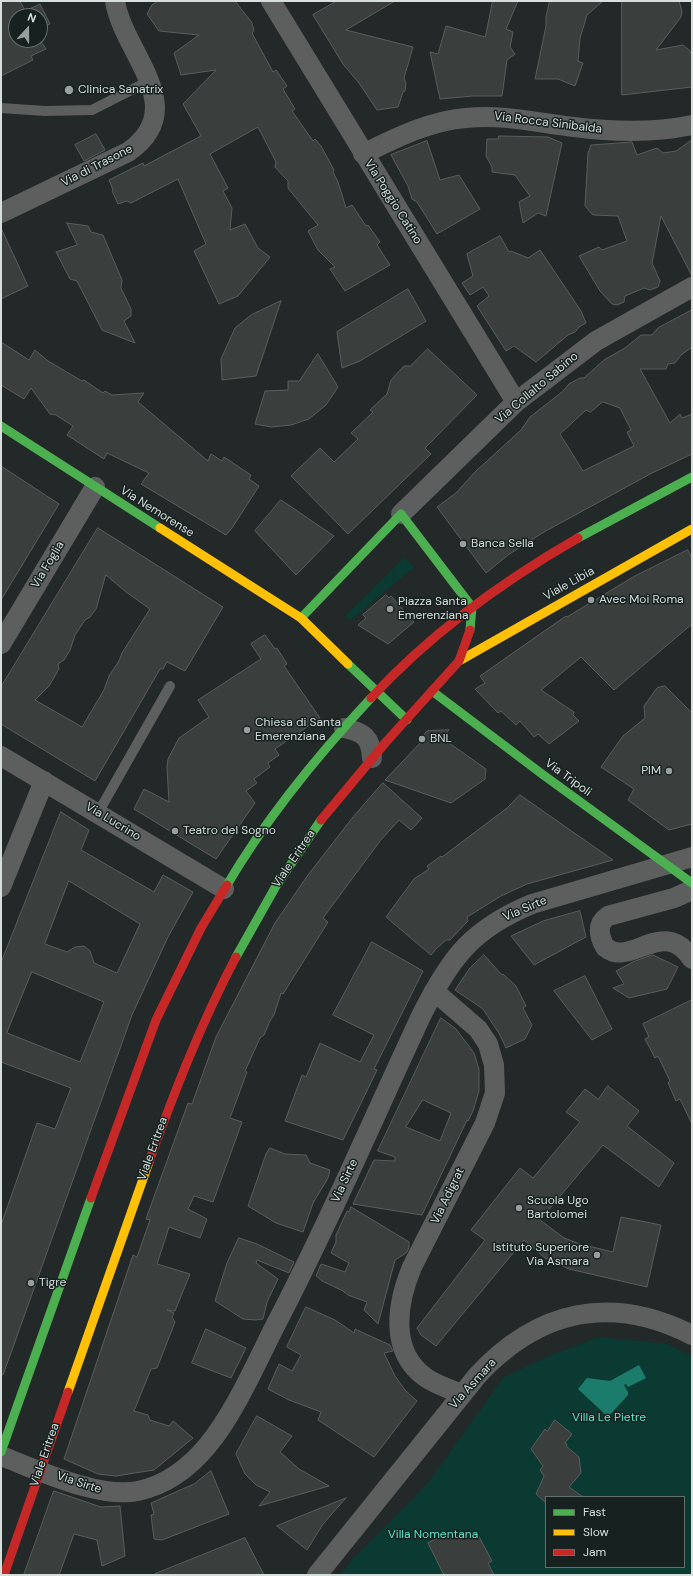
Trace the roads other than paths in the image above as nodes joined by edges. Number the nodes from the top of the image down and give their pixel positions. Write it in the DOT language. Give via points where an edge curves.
graph roads {
  1 [pos="115,1"];
  2 [pos="271,1"];
  3 [pos="149,81"];
  4 [pos="1,108"];
  5 [pos="692,125"];
  6 [pos="363,154"];
  7 [pos="1,213"];
  8 [pos="692,287"];
  9 [pos="516,402"];
  10 [pos="1,426"];
  11 [pos="692,477"];
  12 [pos="95,487"];
  13 [pos="401,514"];
  14 [pos="692,529"];
  15 [pos="472,607"];
  16 [pos="301,618"];
  17 [pos="1,644"];
  18 [pos="459,660"];
  19 [pos="170,686"];
  20 [pos="432,691"];
  21 [pos="377,692"];
  22 [pos="407,720"];
  23 [pos="344,728"];
  24 [pos="1,756"];
  25 [pos="372,758"];
  26 [pos="44,781"];
  27 [pos="98,813"];
  28 [pos="692,857"];
  29 [pos="666,864"];
  30 [pos="692,883"];
  31 [pos="1,887"];
  32 [pos="224,889"];
  33 [pos="692,890"];
  34 [pos="692,959"];
  35 [pos="434,991"];
  36 [pos="692,1335"];
  37 [pos="462,1394"];
  38 [pos="1,1452"];
  39 [pos="1,1456"];
  40 [pos="40,1470"];
  41 [pos="4,1575"];
  42 [pos="317,1575"];
  1 -- 3 [label="street, Via di Trasone" via="120,20"];
  2 -- 6 [label="street, Via Poggio Catino"];
  3 -- 4 [label="lane" via="92,110 45,112"];
  3 -- 7 [label="street, Via di Trasone" via="155,96 156,110 145,137 136,146"];
  5 -- 6 [label="street, Via Rocca Sinibalda" via="660,130 609,130 510,118 469,117 426,126"];
  6 -- 9 [label="street, Via Poggio Catino"];
  8 -- 9 [label="street, Via Collalto Sabino" via="636,316 596,341"];
  9 -- 13 [label="street, Via Collalto Sabino"];
  10 -- 12 [label="street, Via Nemorense"];
  11 -- 15 [label="street" via="616,515 553,551"];
  12 -- 16 [label="street, Via Nemorense"];
  12 -- 17 [label="street, Via Foglia"];
  13 -- 15 [label="street"];
  13 -- 16 [label="street"];
  14 -- 18 [label="street, Viale Libia"];
  15 -- 18 [label="street" via="471,630"];
  15 -- 21 [label="street"];
  16 -- 21 [label="street"];
  18 -- 20 [label="street"];
  19 -- 27 [label="lane"];
  20 -- 22 [label="street"];
  20 -- 29 [label="street, Via Tripoli"];
  21 -- 22 [label="street"];
  21 -- 23 [label="street"];
  22 -- 25 [label="street, Viale Eritrea"];
  23 -- 25 [label="street" via="365,737 370,744"];
  23 -- 32 [label="street" via="272,818"];
  24 -- 26 [label="street, Via Lucrino"];
  25 -- 40 [label="street, Viale Eritrea" via="298,850 242,942 221,984 187,1061 145,1170"];
  26 -- 27 [label="street, Via Lucrino"];
  26 -- 31 [label="street"];
  27 -- 32 [label="street, Via Lucrino"];
  28 -- 29 [label="street, Via Sirte"];
  29 -- 30 [label="street, Via Tripoli"];
  29 -- 35 [label="street, Via Sirte" via="509,913 462,950 443,973"];
  32 -- 38 [label="street" via="174,980 147,1044"];
  33 -- 34 [label="street" via="674,898 608,916 603,920 599,930 605,947 614,952 626,952 666,940 686,950"];
  35 -- 37 [label="street, Via Adigrat" via="474,1025 488,1044 494,1065 495,1093 484,1123 412,1267 399,1313 404,1348 412,1364 430,1380"];
  35 -- 40 [label="street, Via Sirte" via="301,1277 246,1382 209,1445 174,1476 155,1486 130,1492 93,1489"];
  36 -- 37 [label="street, Via Asmara" via="660,1321 629,1313 591,1313 566,1318 539,1329 504,1351"];
  37 -- 42 [label="street, Via Asmara"];
  39 -- 40 [label="street, Via Sirte"];
  40 -- 41 [label="street, Viale Eritrea"];
}
